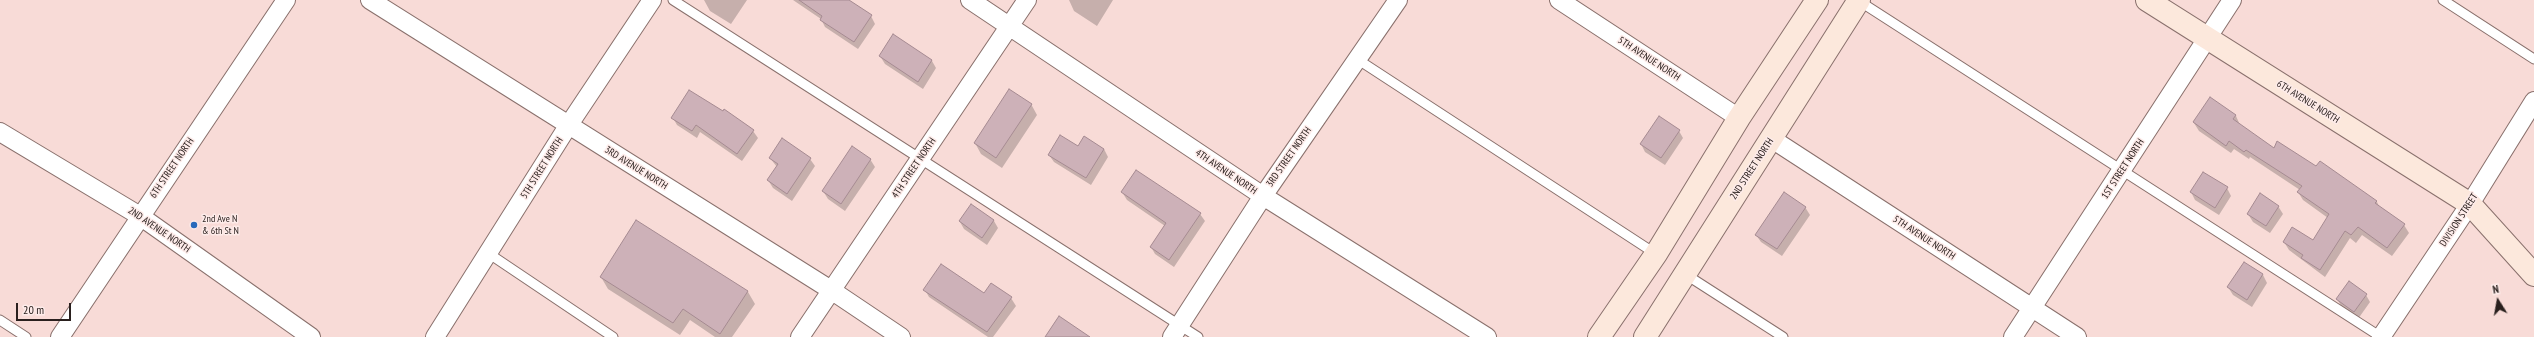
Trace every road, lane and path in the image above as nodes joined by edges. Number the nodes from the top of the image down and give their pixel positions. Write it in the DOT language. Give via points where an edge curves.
graph roads {
  1 [pos="286,0"];
  2 [pos="370,0"];
  3 [pos="652,0"];
  4 [pos="673,0"];
  5 [pos="970,0"];
  6 [pos="1027,0"];
  7 [pos="1398,0"];
  8 [pos="1559,0"];
  9 [pos="1817,0"];
  10 [pos="1859,0"];
  11 [pos="2147,0"];
  12 [pos="2232,0"];
  13 [pos="2443,0"];
  14 [pos="1010,26"];
  15 [pos="2208,38"];
  16 [pos="1357,59"];
  17 [pos="2534,59"];
  18 [pos="2534,101"];
  19 [pos="1740,118"];
  20 [pos="568,126"];
  21 [pos="0,132"];
  22 [pos="1772,139"];
  23 [pos="921,158"];
  24 [pos="2122,171"];
  25 [pos="1262,196"];
  26 [pos="2470,204"];
  27 [pos="140,216"];
  28 [pos="488,253"];
  29 [pos="1656,254"];
  30 [pos="1684,274"];
  31 [pos="2534,275"];
  32 [pos="831,290"];
  33 [pos="2032,308"];
  34 [pos="0,320"];
  35 [pos="1176,331"];
  36 [pos="26,337"];
  37 [pos="60,337"];
  38 [pos="311,337"];
  39 [pos="435,337"];
  40 [pos="614,337"];
  41 [pos="800,337"];
  42 [pos="901,337"];
  43 [pos="1198,337"];
  44 [pos="1487,337"];
  45 [pos="1599,337"];
  46 [pos="1645,337"];
  47 [pos="1783,337"];
  48 [pos="2013,337"];
  49 [pos="2077,337"];
  50 [pos="2381,337"];
  1 -- 27 [label="street, 6TH STREET NORTH"];
  2 -- 20 [label="street, 3RD AVENUE NORTH"];
  3 -- 20 [label="street, 5TH STREET NORTH"];
  4 -- 23 [label="lane"];
  5 -- 14 [label="street, 4TH AVENUE NORTH"];
  6 -- 14 [label="street, 4TH STREET NORTH"];
  7 -- 16 [label="street, 3RD STREET NORTH"];
  8 -- 19 [label="street, 5TH AVENUE NORTH"];
  9 -- 19 [label="main road"];
  10 -- 22 [label="main road, 2ND STREET NORTH"];
  10 -- 24 [label="lane"];
  11 -- 15 [label="main road, 6TH AVENUE NORTH"];
  12 -- 15 [label="street, 1ST STREET NORTH"];
  13 -- 17 [label="lane"];
  14 -- 23 [label="street, 4TH STREET NORTH"];
  14 -- 25 [label="street, 4TH AVENUE NORTH"];
  15 -- 24 [label="street, 1ST STREET NORTH"];
  15 -- 26 [label="main road, 6TH AVENUE NORTH"];
  16 -- 25 [label="street, 3RD STREET NORTH"];
  16 -- 29 [label="lane"];
  18 -- 26 [label="street, DIVISION STREET"];
  19 -- 29 [label="main road"];
  20 -- 28 [label="street, 5TH STREET NORTH"];
  20 -- 32 [label="street, 3RD AVENUE NORTH"];
  21 -- 27 [label="street, 2ND AVENUE NORTH"];
  22 -- 30 [label="main road, 2ND STREET NORTH"];
  22 -- 33 [label="street, 5TH AVENUE NORTH"];
  23 -- 32 [label="street, 4TH STREET NORTH"];
  23 -- 35 [label="lane"];
  24 -- 33 [label="street, 1ST STREET NORTH"];
  24 -- 50 [label="lane"];
  25 -- 35 [label="street, 3RD STREET NORTH"];
  25 -- 44 [label="street, 4TH AVENUE NORTH"];
  26 -- 31 [label="main road, 6TH AVENUE NORTH"];
  26 -- 50 [label="street, DIVISION STREET"];
  27 -- 37 [label="street, 6TH STREET NORTH"];
  27 -- 38 [label="street, 2ND AVENUE NORTH"];
  28 -- 39 [label="street, 5TH STREET NORTH"];
  28 -- 40 [label="lane"];
  29 -- 45 [label="main road"];
  30 -- 46 [label="main road, 2ND STREET NORTH"];
  30 -- 47 [label="lane"];
  32 -- 41 [label="street, 4TH STREET NORTH"];
  32 -- 42 [label="street, 3RD AVENUE NORTH"];
  33 -- 48 [label="street, 1ST STREET NORTH"];
  33 -- 49 [label="street, 5TH AVENUE NORTH"];
  34 -- 36 [label="lane"];
  35 -- 43 [label="lane"];
}
